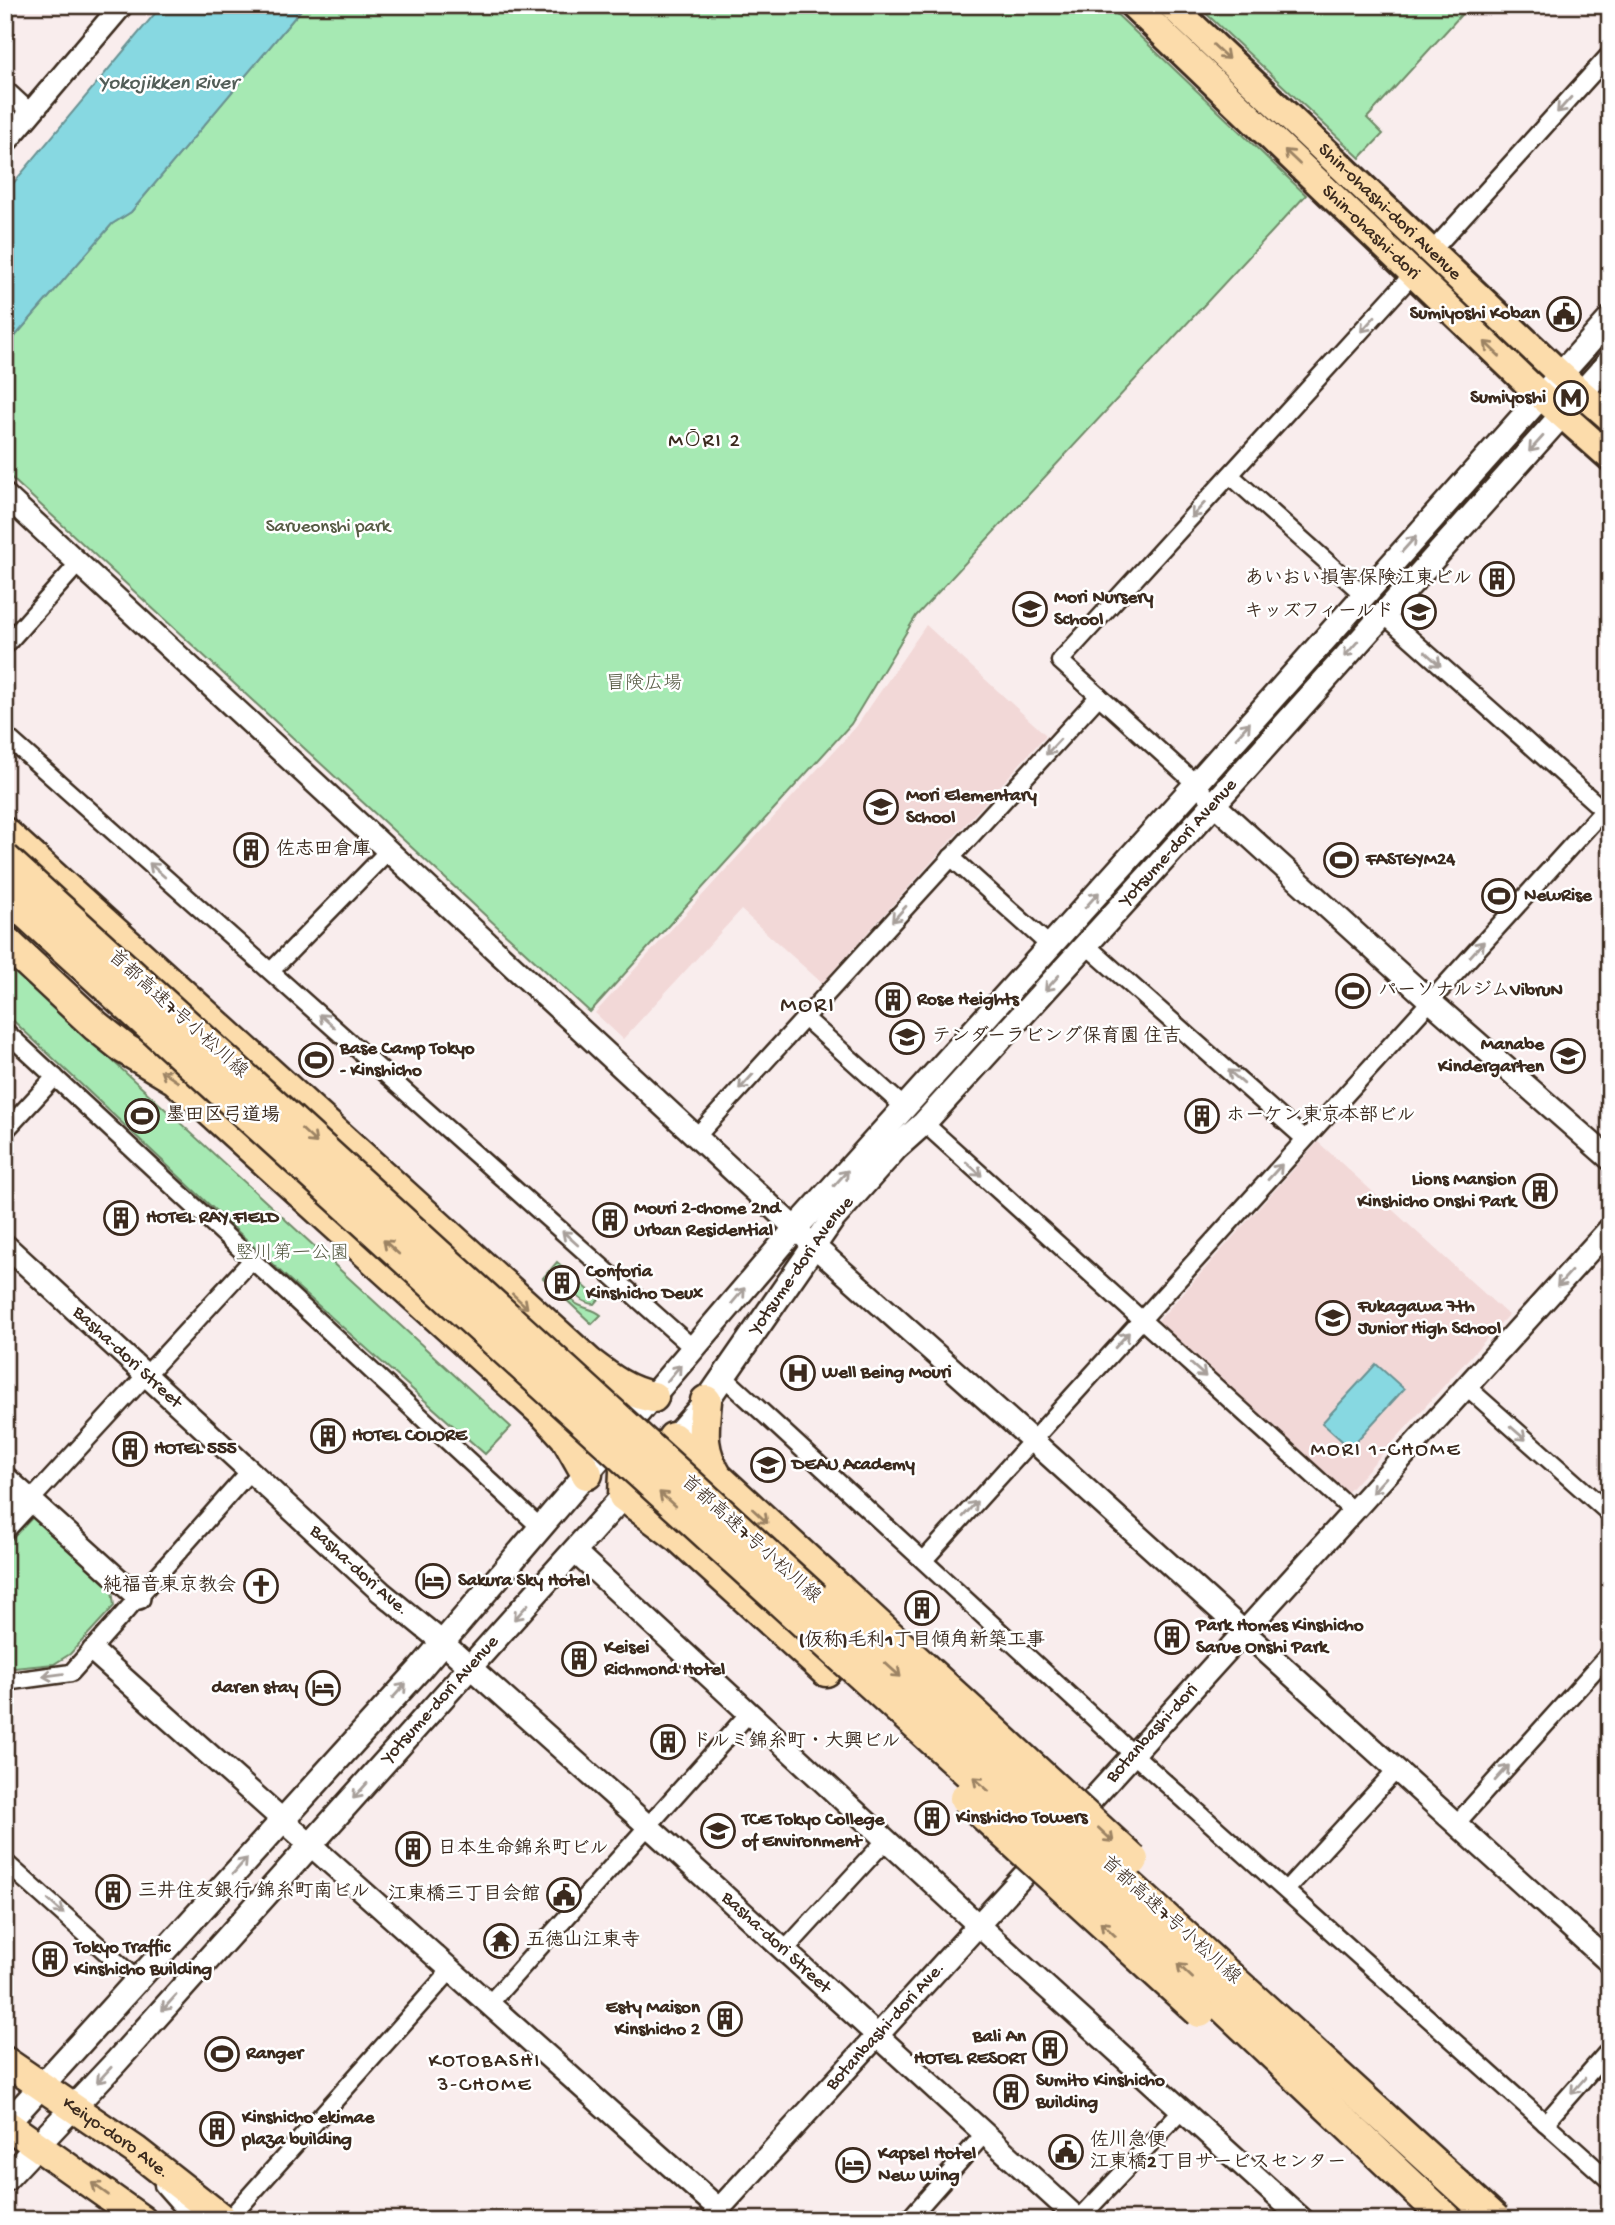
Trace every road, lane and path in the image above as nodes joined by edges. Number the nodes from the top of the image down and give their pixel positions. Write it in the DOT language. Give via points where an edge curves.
graph roads {
  1 [pos="122,5"];
  2 [pos="1133,5"];
  3 [pos="1171,5"];
  4 [pos="1610,54"];
  5 [pos="5,89"];
  6 [pos="31,113"];
  7 [pos="5,143"];
  8 [pos="1431,252"];
  9 [pos="1414,273"];
  10 [pos="1610,319"];
  11 [pos="1610,361"];
  12 [pos="1560,374"];
  13 [pos="1581,393"];
  14 [pos="1541,396"];
  15 [pos="1562,415"];
  16 [pos="1610,418"];
  17 [pos="1610,457"];
  18 [pos="1230,475"];
  19 [pos="5,495"];
  20 [pos="78,564"];
  21 [pos="1364,595"];
  22 [pos="1382,613"];
  23 [pos="5,646"];
  24 [pos="1099,696"];
  25 [pos="5,735"];
  26 [pos="1196,784"];
  27 [pos="1214,804"];
  28 [pos="1608,810"];
  29 [pos="5,833"];
  30 [pos="388,850"];
  31 [pos="951,857"];
  32 [pos="5,859"];
  33 [pos="5,894"];
  34 [pos="5,941"];
  35 [pos="1050,946"];
  36 [pos="1086,946"];
  37 [pos="271,971"];
  38 [pos="1430,1001"];
  39 [pos="805,1018"];
  40 [pos="5,1031"];
  41 [pos="55,1077"];
  42 [pos="904,1107"];
  43 [pos="924,1123"];
  44 [pos="5,1131"];
  45 [pos="696,1136"];
  46 [pos="1305,1139"];
  47 [pos="1610,1159"];
  48 [pos="416,1205"];
  49 [pos="1610,1228"];
  50 [pos="795,1229"];
  51 [pos="5,1245"];
  52 [pos="813,1245"];
  53 [pos="252,1260"];
  54 [pos="1141,1319"];
  55 [pos="694,1349"];
  56 [pos="146,1376"];
  57 [pos="724,1377"];
  58 [pos="1467,1387"];
  59 [pos="653,1397"];
  60 [pos="706,1401"];
  61 [pos="619,1437"];
  62 [pos="673,1438"];
  63 [pos="1032,1440"];
  64 [pos="593,1467"];
  65 [pos="249,1472"];
  66 [pos="718,1476"];
  67 [pos="5,1477"];
  68 [pos="626,1489"];
  69 [pos="31,1500"];
  70 [pos="1354,1512"];
  71 [pos="1610,1514"];
  72 [pos="5,1528"];
  73 [pos="541,1528"];
  74 [pos="575,1552"];
  75 [pos="924,1560"];
  76 [pos="139,1598"];
  77 [pos="1246,1633"];
  78 [pos="442,1642"];
  79 [pos="93,1651"];
  80 [pos="1610,1653"];
  81 [pos="471,1668"];
  82 [pos="5,1682"];
  83 [pos="749,1713"];
  84 [pos="1132,1753"];
  85 [pos="1396,1770"];
  86 [pos="282,1820"];
  87 [pos="1456,1824"];
  88 [pos="648,1826"];
  89 [pos="886,1840"];
  90 [pos="311,1845"];
  91 [pos="5,1862"];
  92 [pos="1286,1890"];
  93 [pos="978,1925"];
  94 [pos="784,1951"];
  95 [pos="1610,1963"];
  96 [pos="451,1970"];
  97 [pos="137,1980"];
  98 [pos="489,2004"];
  99 [pos="877,2035"];
  100 [pos="1610,2049"];
  101 [pos="5,2060"];
  102 [pos="41,2086"];
  103 [pos="73,2108"];
  104 [pos="1182,2110"];
  105 [pos="1545,2123"];
  106 [pos="6,2124"];
  107 [pos="985,2133"];
  108 [pos="39,2145"];
  109 [pos="135,2150"];
  110 [pos="7,2178"];
  111 [pos="1610,2180"];
  112 [pos="1422,2194"];
  113 [pos="717,2215"];
  114 [pos="140,2218"];
  115 [pos="194,2220"];
  116 [pos="226,2220"];
  117 [pos="908,2220"];
  118 [pos="1079,2220"];
  119 [pos="1303,2220"];
  120 [pos="1448,2220"];
  121 [pos="1496,2220"];
  1 -- 6 [label="street"];
  9 -- 2 [label="main road, Shin-ohashi-dori, one-way"];
  3 -- 8 [label="main road, Shin-ohashi-dori Avenue, one-way"];
  4 -- 8 [label="street, one-way"];
  5 -- 6 [label="street"];
  6 -- 7 [label="street"];
  8 -- 12 [label="main road, Shin-ohashi-dori Avenue"];
  14 -- 9 [label="main road, Shin-ohashi-dori, one-way"];
  9 -- 18 [label="street, one-way"];
  10 -- 12 [label="main road, Yotsume-dori Avenue"];
  11 -- 13 [label="main road, Yotsume-dori Avenue"];
  12 -- 13 [label="main road, Shin-ohashi-dori Avenue"];
  12 -- 14 [label="main road, Yotsume-dori Avenue"];
  13 -- 15 [label="main road, Yotsume-dori Avenue"];
  13 -- 16 [label="main road, Shin-ohashi-dori Avenue"];
  14 -- 15 [label="main road, Shin-ohashi-dori"];
  21 -- 14 [label="main road, Yotsume-dori Avenue, one-way"];
  15 -- 17 [label="main road, Shin-ohashi-dori"];
  15 -- 22 [label="main road, Yotsume-dori Avenue, one-way"];
  18 -- 21 [label="street"];
  18 -- 24 [label="street, one-way" via="1060,661"];
  19 -- 20 [label="street"];
  20 -- 23 [label="street"];
  20 -- 30 [label="street"];
  26 -- 21 [label="main road, Yotsume-dori Avenue, one-way"];
  22 -- 27 [label="main road, Yotsume-dori Avenue, one-way"];
  22 -- 28 [label="street, one-way"];
  24 -- 26 [label="street"];
  24 -- 31 [label="street, one-way"];
  37 -- 25 [label="street, one-way"];
  26 -- 27 [label="street"];
  35 -- 26 [label="main road, Yotsume-dori Avenue, one-way"];
  27 -- 36 [label="main road, Yotsume-dori Avenue"];
  27 -- 38 [label="street"];
  38 -- 28 [label="street, one-way"];
  29 -- 48 [label="highway"];
  30 -- 37 [label="street"];
  30 -- 45 [label="street"];
  31 -- 35 [label="street"];
  31 -- 39 [label="street, one-way"];
  32 -- 121 [label="highway, 首都高速7号小松川線, one-way, bridge"];
  112 -- 33 [label="highway, 首都高速7号小松川線, one-way, bridge" via="1164,1951"];
  64 -- 34 [label="highway, one-way" via="546,1415 175,1079 96,1026"];
  35 -- 42 [label="main road, Yotsume-dori Avenue"];
  36 -- 43 [label="main road, Yotsume-dori Avenue, one-way"];
  46 -- 36 [label="street, one-way"];
  55 -- 37 [label="street, one-way"];
  38 -- 46 [label="street"];
  38 -- 47 [label="street"];
  39 -- 42 [label="street"];
  39 -- 45 [label="street, one-way"];
  40 -- 41 [label="street"];
  41 -- 44 [label="street"];
  41 -- 53 [label="street"];
  50 -- 42 [label="main road, Yotsume-dori Avenue, one-way"];
  43 -- 52 [label="main road, Yotsume-dori Avenue"];
  43 -- 54 [label="street, one-way"];
  45 -- 50 [label="street"];
  54 -- 46 [label="street, one-way"];
  48 -- 59 [label="highway, one-way" via="589,1363 618,1386"];
  48 -- 61 [label="highway" via="520,1338 592,1401"];
  49 -- 58 [label="street, Botanbashi-dori, one-way"];
  50 -- 52 [label="street"];
  55 -- 50 [label="main road, Yotsume-dori Avenue, one-way"];
  51 -- 56 [label="street, Basha-dori Street"];
  52 -- 57 [label="main road, Yotsume-dori Avenue"];
  52 -- 63 [label="street"];
  53 -- 56 [label="street"];
  53 -- 73 [label="street"];
  63 -- 54 [label="street, one-way"];
  54 -- 70 [label="street, one-way"];
  59 -- 55 [label="main road, Yotsume-dori Avenue, one-way"];
  56 -- 65 [label="street, Basha-dori Street"];
  56 -- 69 [label="street"];
  57 -- 60 [label="main road, Yotsume-dori Avenue"];
  57 -- 75 [label="street"];
  58 -- 70 [label="street, Botanbashi-dori, one-way"];
  58 -- 71 [label="street, one-way"];
  59 -- 61 [label="main road, Yotsume-dori Avenue"];
  60 -- 62 [label="main road, Yotsume-dori Avenue"];
  60 -- 66 [label="highway" via="704,1445"];
  61 -- 64 [label="main road, Yotsume-dori Avenue"];
  61 -- 68 [label="highway"];
  62 -- 66 [label="highway"];
  62 -- 68 [label="main road, Yotsume-dori Avenue"];
  75 -- 63 [label="street, one-way"];
  63 -- 77 [label="street"];
  64 -- 68 [label="highway"];
  64 -- 73 [label="main road, Yotsume-dori Avenue"];
  65 -- 76 [label="street"];
  65 -- 78 [label="street, Basha-dori Ave."];
  66 -- 121 [label="highway, one-way, bridge" via="1421,2130"];
  67 -- 69 [label="street"];
  68 -- 74 [label="main road, Yotsume-dori Avenue"];
  112 -- 68 [label="highway, one-way, bridge" via="1378,2167 1280,2083"];
  69 -- 72 [label="street"];
  69 -- 76 [label="street"];
  70 -- 77 [label="street, Botanbashi-dori"];
  73 -- 78 [label="main road, Yotsume-dori Avenue"];
  74 -- 81 [label="main road, Yotsume-dori Avenue, one-way"];
  74 -- 83 [label="street"];
  75 -- 84 [label="street"];
  76 -- 79 [label="street"];
  77 -- 84 [label="street, Botanbashi-dori"];
  77 -- 85 [label="street"];
  78 -- 81 [label="street, Basha-dori Ave."];
  86 -- 78 [label="main road, Yotsume-dori Avenue, one-way"];
  79 -- 82 [label="street, one-way" via="71,1673"];
  79 -- 86 [label="street"];
  87 -- 80 [label="street, one-way"];
  81 -- 88 [label="street, Basha-dori Street"];
  81 -- 90 [label="main road, Yotsume-dori Avenue, one-way"];
  83 -- 88 [label="street"];
  83 -- 89 [label="street"];
  84 -- 92 [label="street"];
  84 -- 93 [label="street, Botanbashi-dori Ave."];
  85 -- 87 [label="street"];
  85 -- 92 [label="street"];
  86 -- 90 [label="street"];
  97 -- 86 [label="main road, Yotsume-dori Avenue, one-way"];
  87 -- 95 [label="street"];
  88 -- 94 [label="street, Basha-dori Street"];
  88 -- 98 [label="street"];
  89 -- 93 [label="street"];
  89 -- 94 [label="street"];
  90 -- 96 [label="street"];
  90 -- 103 [label="main road, Yotsume-dori Avenue, one-way"];
  91 -- 97 [label="street, one-way"];
  92 -- 105 [label="street"];
  93 -- 99 [label="street, Botanbashi-dori Ave."];
  93 -- 104 [label="street"];
  94 -- 99 [label="street, Basha-dori Street"];
  96 -- 98 [label="street"];
  96 -- 116 [label="street"];
  97 -- 102 [label="main road, Yotsume-dori Avenue"];
  98 -- 113 [label="street"];
  99 -- 107 [label="street, Basha-dori Street"];
  99 -- 113 [label="street, Botanbashi-dori Ave."];
  100 -- 105 [label="street, one-way"];
  101 -- 102 [label="highway, Keiyo-doro Ave."];
  102 -- 103 [label="highway, Keiyo-doro Ave."];
  102 -- 106 [label="main road, Yotsume-dori Avenue"];
  103 -- 108 [label="main road, Yotsume-dori Avenue"];
  103 -- 109 [label="highway, Keiyo-doro Ave."];
  104 -- 118 [label="street"];
  104 -- 119 [label="street"];
  105 -- 111 [label="street"];
  106 -- 108 [label="highway"];
  107 -- 117 [label="street"];
  107 -- 118 [label="street, Basha-dori Street"];
  108 -- 110 [label="main road, Yotsume-dori Avenue"];
  114 -- 108 [label="highway, one-way"];
  109 -- 115 [label="street"];
  109 -- 116 [label="highway, Keiyo-doro Ave."];
  112 -- 120 [label="highway, 首都高速7号小松川線, bridge"];
}
